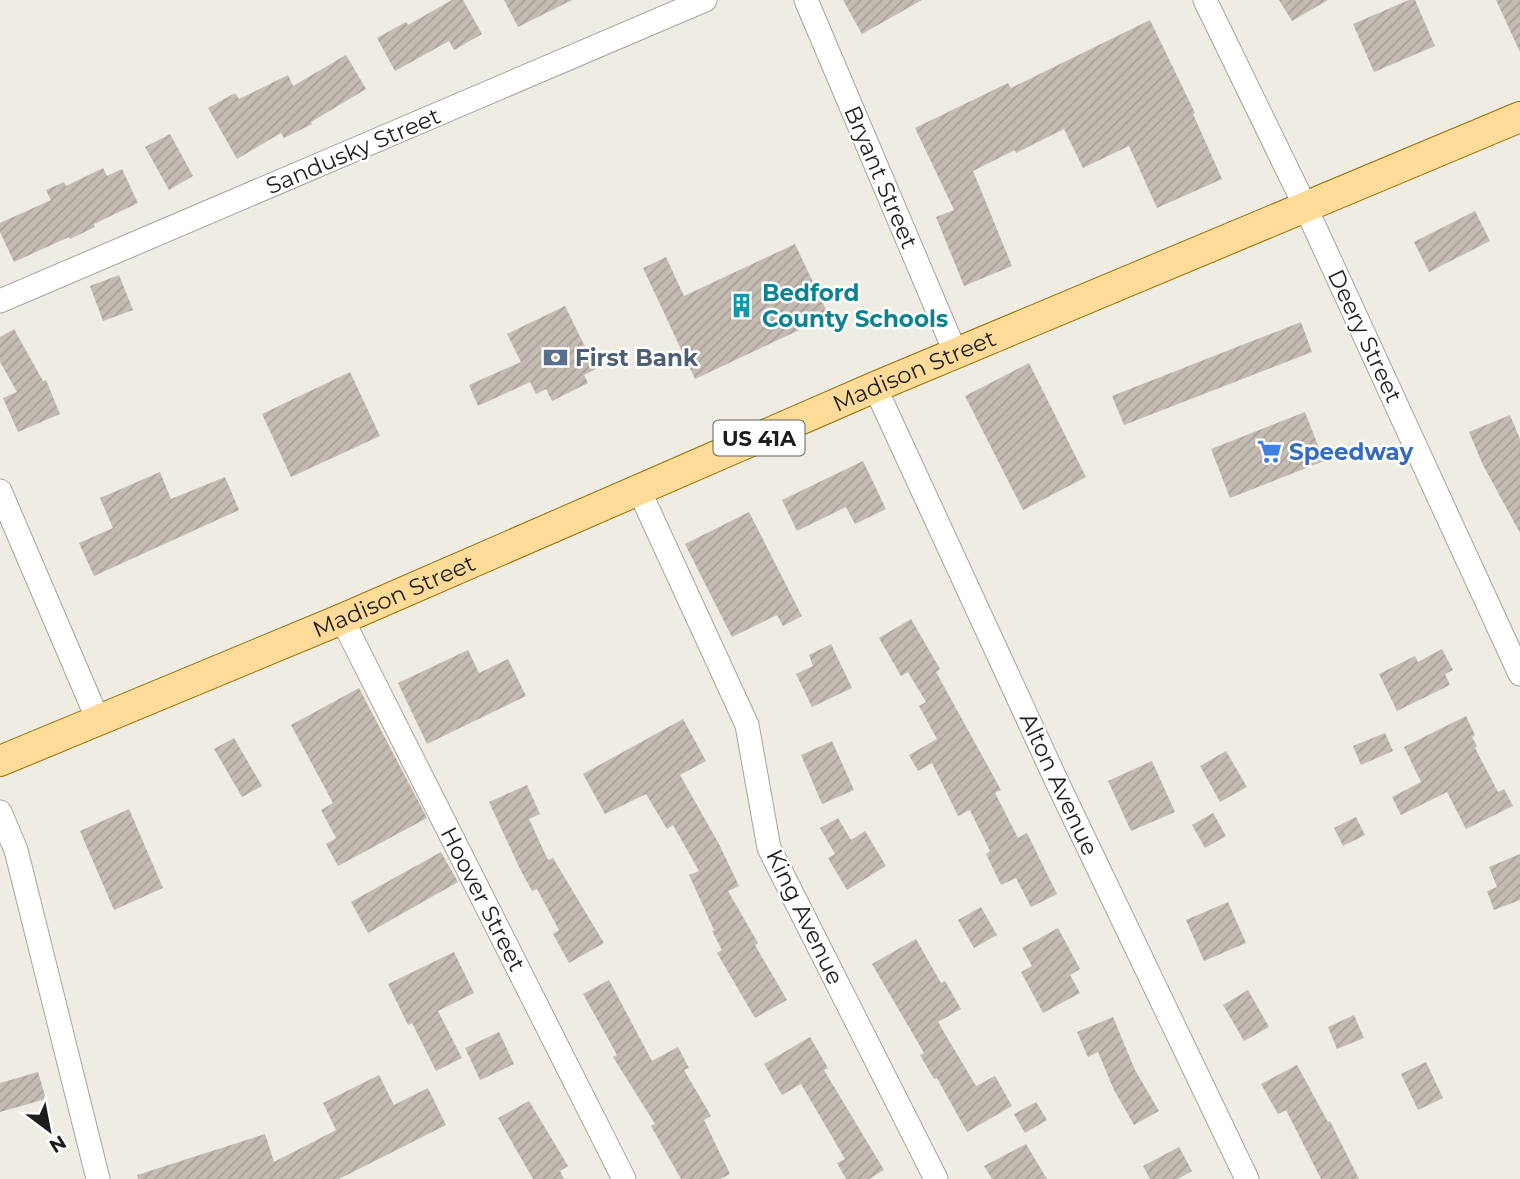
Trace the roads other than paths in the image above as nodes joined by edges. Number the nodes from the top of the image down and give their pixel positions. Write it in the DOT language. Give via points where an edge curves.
graph roads {
  1 [pos="705,0"];
  2 [pos="806,0"];
  3 [pos="1205,0"];
  4 [pos="1520,117"];
  5 [pos="1305,206"];
  6 [pos="0,301"];
  7 [pos="956,354"];
  8 [pos="875,387"];
  9 [pos="639,490"];
  10 [pos="0,491"];
  11 [pos="342,620"];
  12 [pos="1520,674"];
  13 [pos="98,720"];
  14 [pos="0,761"];
  15 [pos="0,813"];
  16 [pos="98,1179"];
  17 [pos="624,1179"];
  18 [pos="936,1179"];
  19 [pos="1247,1179"];
  1 -- 6 [label="street, Sandusky Street"];
  2 -- 7 [label="street, Bryant Street"];
  3 -- 5 [label="street, Deery Street"];
  4 -- 5 [label="main road, Madison Street / US 41A"];
  5 -- 7 [label="main road, Madison Street / US 41A"];
  5 -- 12 [label="street, Deery Street"];
  7 -- 8 [label="main road, Madison Street / US 41A"];
  8 -- 9 [label="main road, Madison Street / US 41A"];
  8 -- 19 [label="street, Alton Avenue" via="1051,770"];
  9 -- 11 [label="main road, Madison Street / US 41A"];
  9 -- 18 [label="street, King Avenue" via="747,725 769,848"];
  10 -- 13 [label="street"];
  11 -- 13 [label="main road, Madison Street / US 41A"];
  11 -- 17 [label="street, Hoover Street"];
  13 -- 14 [label="main road, Madison Street / US 41A"];
  15 -- 16 [label="street" via="16,850"];
}
